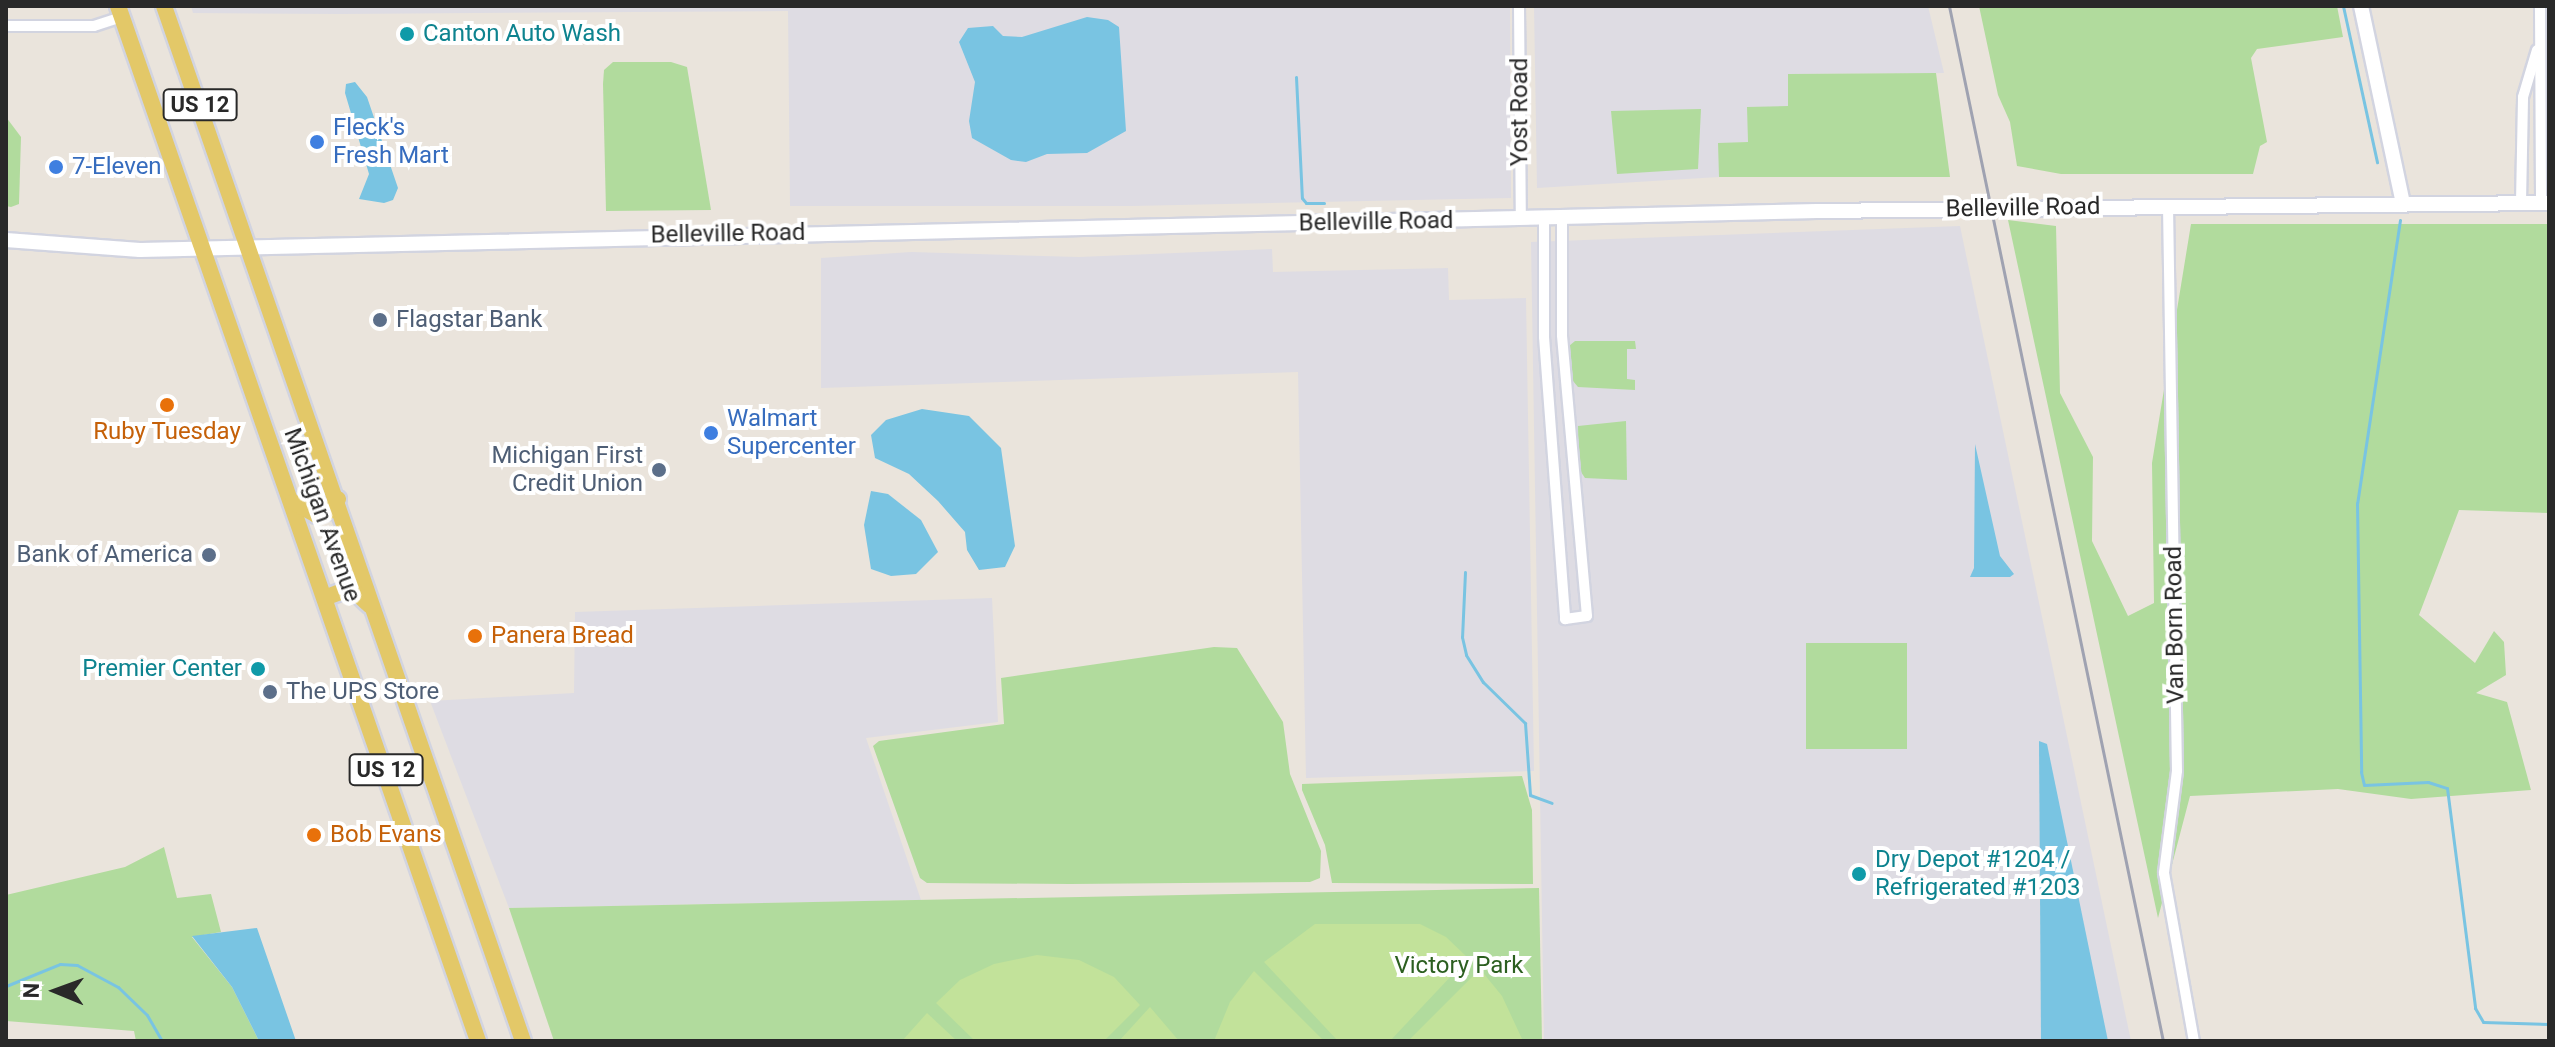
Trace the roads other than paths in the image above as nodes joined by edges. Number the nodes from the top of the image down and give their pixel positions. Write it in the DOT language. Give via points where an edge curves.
graph roads {
  1 [pos="164,6"];
  2 [pos="1519,6"];
  3 [pos="2361,6"];
  4 [pos="2540,6"];
  5 [pos="120,11"];
  6 [pos="6,26"];
  7 [pos="2538,48"];
  8 [pos="2521,203"];
  9 [pos="2545,203"];
  10 [pos="2403,204"];
  11 [pos="2168,206"];
  12 [pos="1544,217"];
  13 [pos="1562,217"];
  14 [pos="1521,218"];
  15 [pos="6,240"];
  16 [pos="250,246"];
  17 [pos="202,248"];
  18 [pos="1562,335"];
  19 [pos="1544,337"];
  20 [pos="1568,405"];
  21 [pos="1549,406"];
  22 [pos="1576,497"];
  23 [pos="338,499"];
  24 [pos="1556,499"];
  25 [pos="292,501"];
  26 [pos="327,597"];
  27 [pos="375,613"];
  28 [pos="478,1041"];
  29 [pos="523,1041"];
  30 [pos="2194,1041"];
  1 -- 16 [label="main road, Michigan Avenue / US 12"];
  2 -- 14 [label="street, Yost Road"];
  3 -- 10 [label="main road"];
  4 -- 7 [label="street"];
  5 -- 6 [label="street" via="94,26"];
  5 -- 17 [label="main road, Michigan Avenue / US 12"];
  7 -- 8 [label="street" via="2523,97"];
  7 -- 9 [label="street"];
  8 -- 9 [label="main road, Belleville Road"];
  8 -- 10 [label="main road, Belleville Road"];
  10 -- 11 [label="main road, Belleville Road"];
  11 -- 13 [label="main road, Belleville Road"];
  11 -- 30 [label="street, Van Born Road" via="2177,771 2164,873"];
  12 -- 13 [label="main road, Belleville Road"];
  12 -- 14 [label="main road, Belleville Road"];
  12 -- 19 [label="street"];
  13 -- 18 [label="street"];
  14 -- 16 [label="main road, Belleville Road"];
  15 -- 17 [label="main road, Belleville Road" via="108,250"];
  16 -- 17 [label="main road, Belleville Road"];
  16 -- 23 [label="main road, Michigan Avenue / US 12"];
  17 -- 25 [label="main road, Michigan Avenue / US 12"];
  18 -- 19 [label="street"];
  18 -- 20 [label="street"];
  19 -- 21 [label="street"];
  20 -- 21 [label="street"];
  20 -- 22 [label="street"];
  21 -- 24 [label="street"];
  22 -- 24 [label="street"];
  22 -- 24 [label="street" via="1587,616 1565,619"];
  23 -- 25 [label="main road" via="329,511 316,515"];
  23 -- 27 [label="main road, Michigan Avenue / US 12"];
  25 -- 26 [label="main road, Michigan Avenue / US 12"];
  26 -- 27 [label="main road" via="338,589 355,589"];
  26 -- 28 [label="main road, Michigan Avenue / US 12"];
  27 -- 29 [label="main road, Michigan Avenue / US 12"];
}
